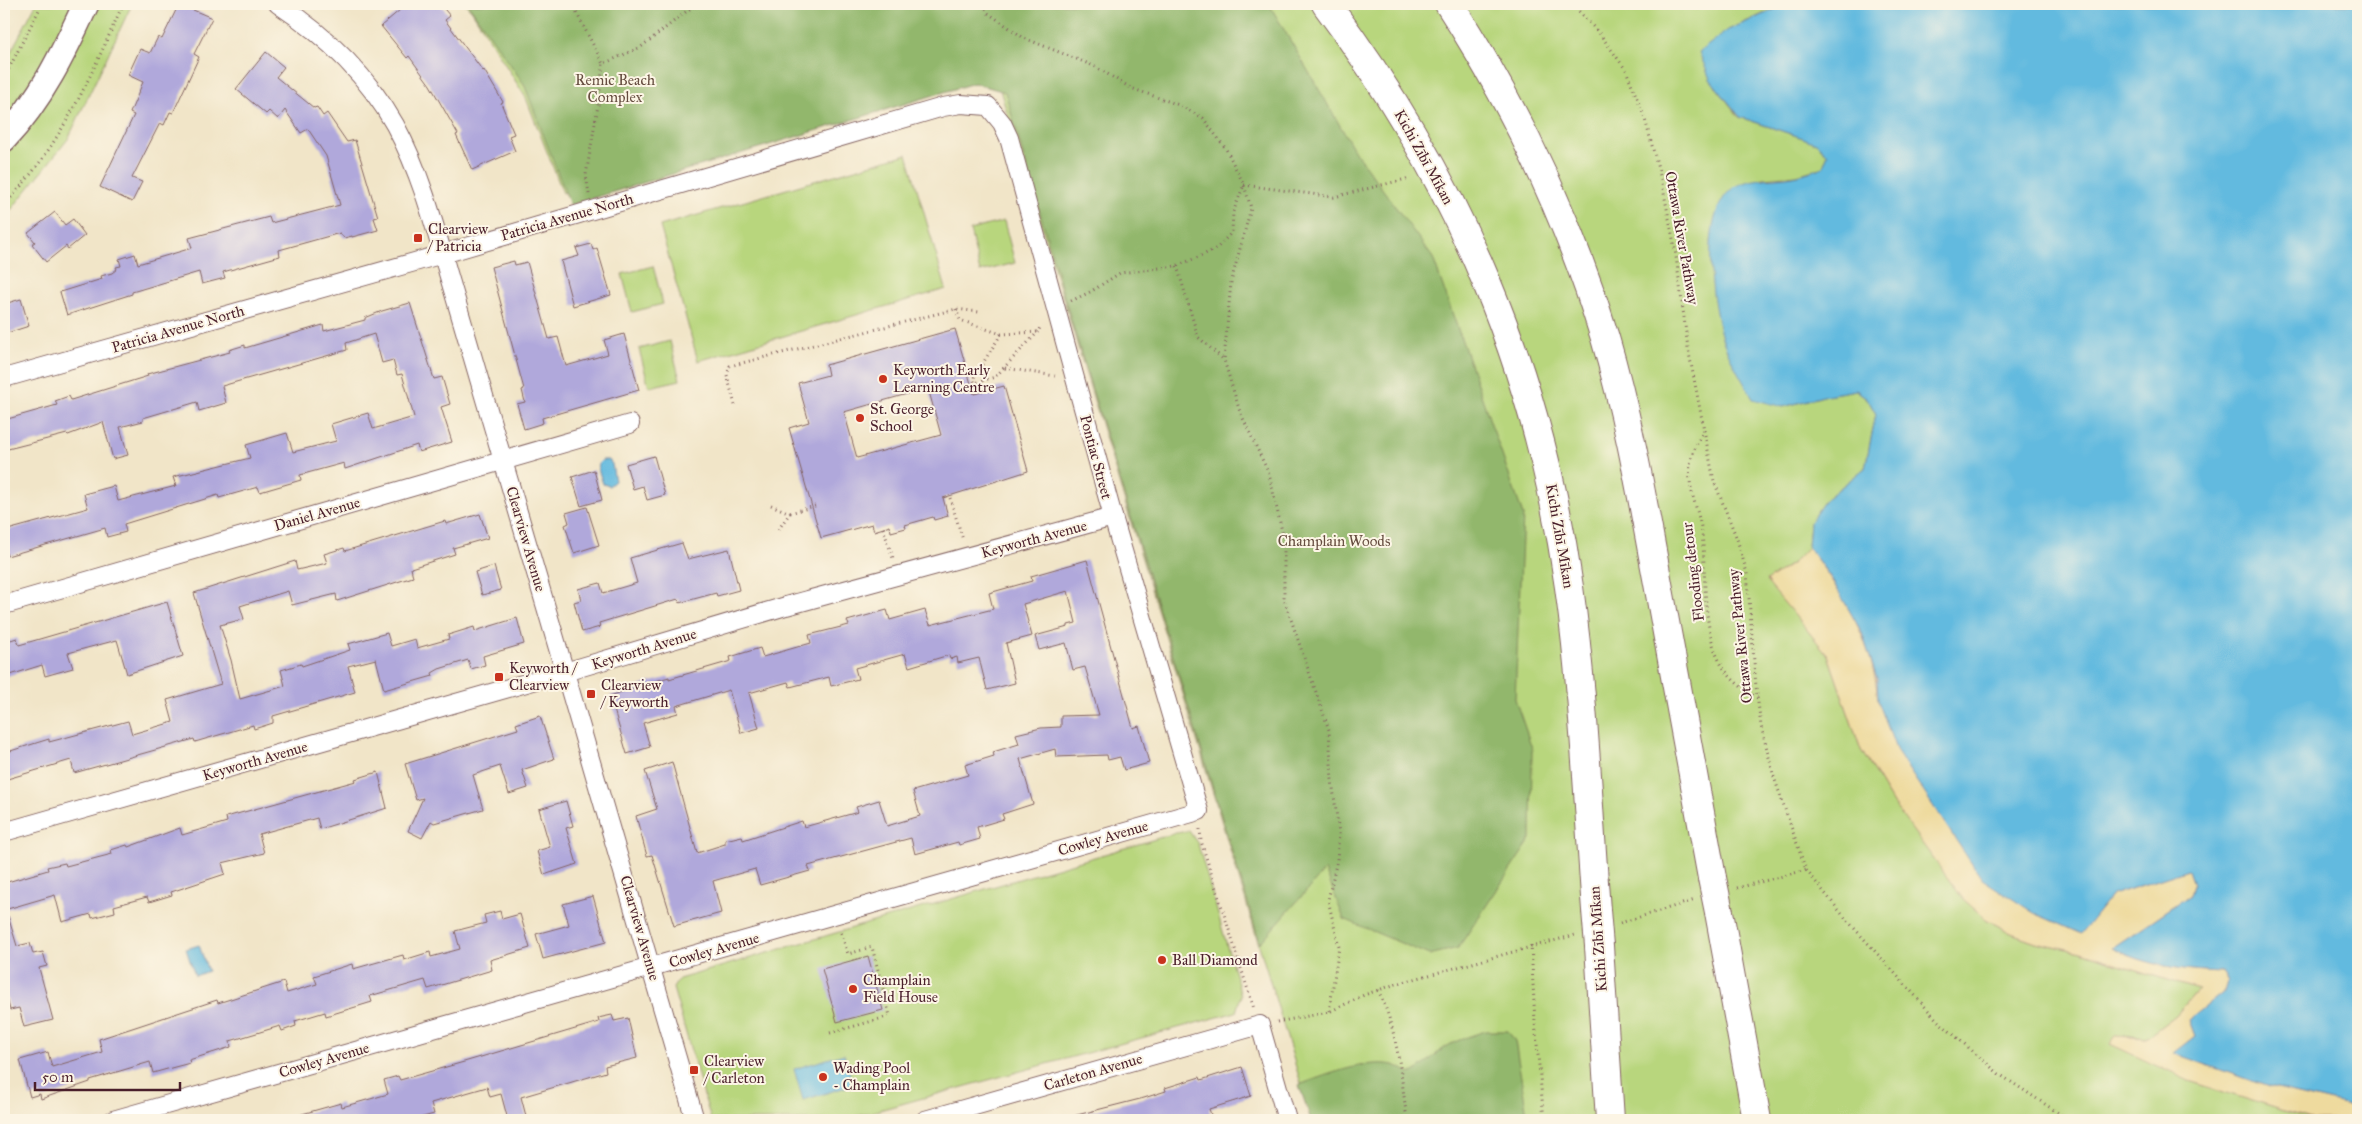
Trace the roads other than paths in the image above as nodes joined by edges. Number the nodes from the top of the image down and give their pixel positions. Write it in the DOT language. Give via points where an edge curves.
graph roads {
  1 [pos="86,4"];
  2 [pos="278,4"];
  3 [pos="1326,4"];
  4 [pos="1449,4"];
  5 [pos="988,106"];
  6 [pos="4,139"];
  7 [pos="443,254"];
  8 [pos="4,378"];
  9 [pos="630,424"];
  10 [pos="503,460"];
  11 [pos="1113,518"];
  12 [pos="4,605"];
  13 [pos="566,672"];
  14 [pos="1199,811"];
  15 [pos="4,832"];
  16 [pos="651,967"];
  17 [pos="113,1120"];
  18 [pos="695,1120"];
  19 [pos="925,1120"];
  20 [pos="1288,1120"];
  21 [pos="1610,1120"];
  22 [pos="1757,1120"];
  1 -- 6 [label="main road" via="48,80"];
  2 -- 7 [label="street, Clearview Avenue" via="336,50 386,109 417,172"];
  3 -- 21 [label="highway, Kichi Zībī Mīkan, bridge" via="1387,90 1457,217 1512,346 1539,433 1568,578 1606,917 1589,940"];
  4 -- 22 [label="highway" via="1494,78 1543,172 1560,210 1604,338 1635,462"];
  5 -- 7 [label="street, Patricia Avenue North" via="961,104 943,108"];
  5 -- 11 [label="street, Pontiac Street" via="1009,138"];
  7 -- 8 [label="street, Patricia Avenue North"];
  7 -- 10 [label="street, Clearview Avenue"];
  9 -- 10 [label="street, Daniel Avenue"];
  10 -- 12 [label="street, Daniel Avenue"];
  10 -- 13 [label="street, Clearview Avenue"];
  11 -- 13 [label="street, Keyworth Avenue" via="786,606"];
  11 -- 14 [label="street, Pontiac Street"];
  13 -- 15 [label="street, Keyworth Avenue"];
  13 -- 16 [label="street, Clearview Avenue"];
  14 -- 16 [label="street, Cowley Avenue"];
  16 -- 17 [label="street, Cowley Avenue"];
  16 -- 18 [label="street, Clearview Avenue"];
  19 -- 20 [label="street, Carleton Avenue" via="1260,1025"];
}
